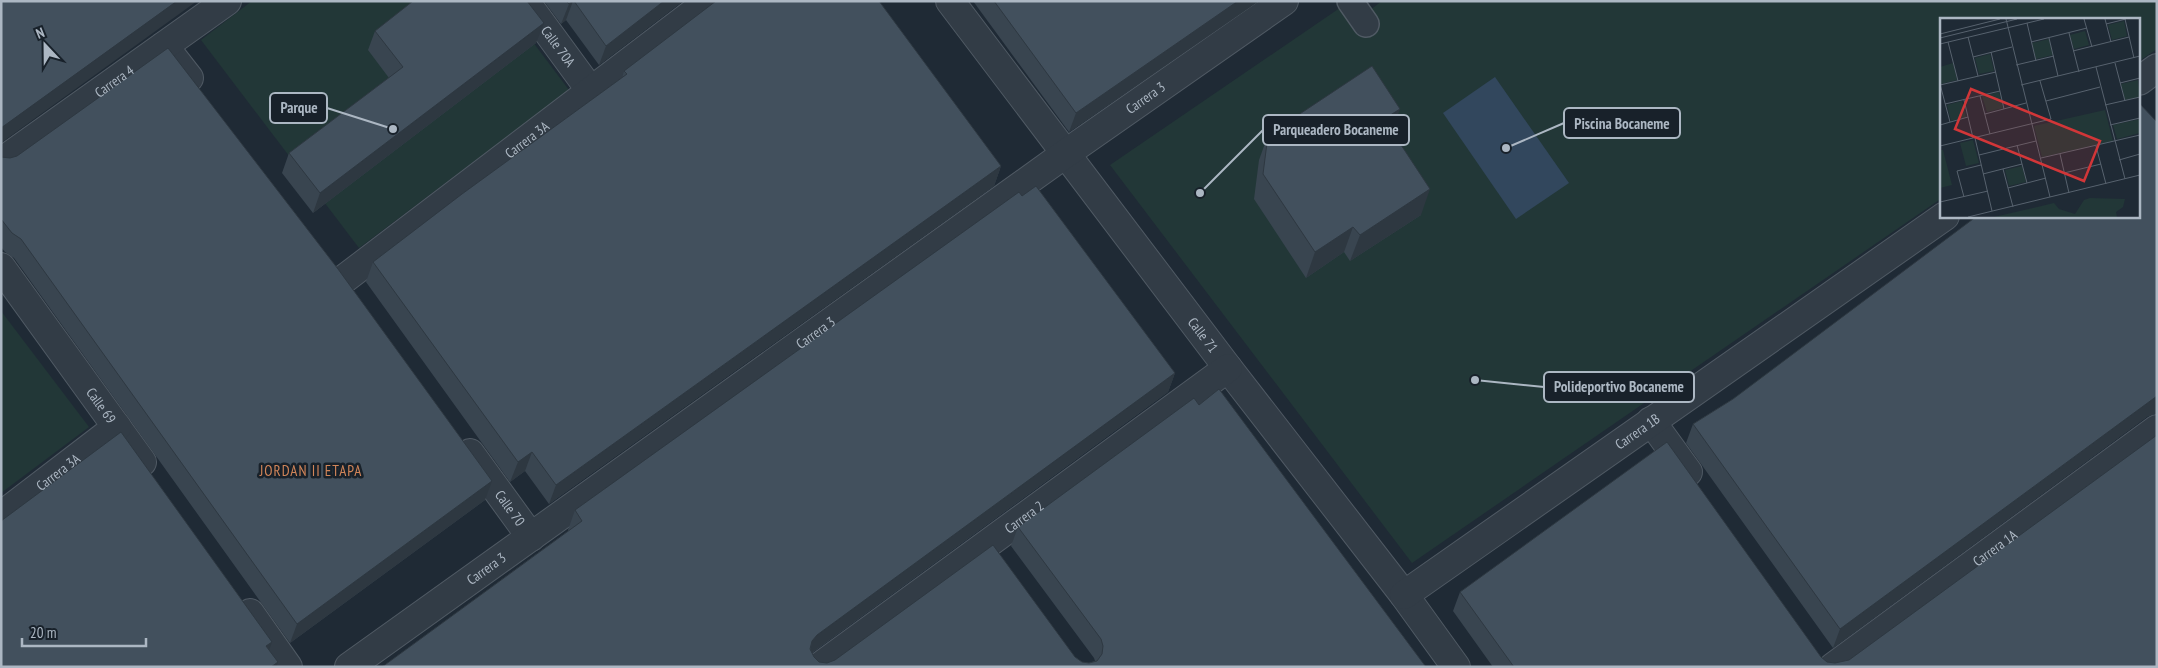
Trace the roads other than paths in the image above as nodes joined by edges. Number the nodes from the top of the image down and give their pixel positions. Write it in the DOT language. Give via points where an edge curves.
graph roads {
  1 [pos="227,1"];
  2 [pos="525,1"];
  3 [pos="709,1"];
  4 [pos="950,1"];
  5 [pos="1284,1"];
  6 [pos="1350,1"];
  7 [pos="1366,24"];
  8 [pos="164,46"];
  9 [pos="2157,68"];
  10 [pos="2140,80"];
  11 [pos="591,91"];
  12 [pos="206,100"];
  13 [pos="1065,154"];
  14 [pos="1,162"];
  15 [pos="1942,218"];
  16 [pos="326,256"];
  17 [pos="1,266"];
  18 [pos="344,279"];
  19 [pos="362,303"];
  20 [pos="1228,368"];
  21 [pos="1651,421"];
  22 [pos="117,427"];
  23 [pos="2157,429"];
  24 [pos="455,432"];
  25 [pos="157,483"];
  26 [pos="1702,492"];
  27 [pos="1,516"];
  28 [pos="531,537"];
  29 [pos="988,543"];
  30 [pos="1006,566"];
  31 [pos="237,595"];
  32 [pos="1404,595"];
  33 [pos="1825,661"];
  34 [pos="288,667"];
  35 [pos="348,667"];
  36 [pos="819,667"];
  37 [pos="1456,667"];
  1 -- 8 [label="street, Carrera 4"];
  2 -- 11 [label="street, Calle 70A"];
  3 -- 11 [label="street, Carrera 3A"];
  4 -- 13 [label="street, Calle 71"];
  5 -- 13 [label="street, Carrera 3"];
  6 -- 7 [label="lane"];
  8 -- 12 [label="street"];
  8 -- 14 [label="street, Carrera 4"];
  9 -- 10 [label="street"];
  11 -- 18 [label="street, Carrera 3A"];
  13 -- 20 [label="street, Calle 71"];
  13 -- 28 [label="street, Carrera 3"];
  15 -- 21 [label="street, Carrera 1B"];
  16 -- 18 [label="street"];
  17 -- 22 [label="street, Calle 69"];
  18 -- 19 [label="street"];
  20 -- 29 [label="street, Carrera 2"];
  20 -- 32 [label="street, Calle 71"];
  21 -- 26 [label="street"];
  21 -- 32 [label="street, Carrera 1B"];
  22 -- 25 [label="street, Calle 69"];
  22 -- 27 [label="street, Carrera 3A"];
  23 -- 33 [label="street, Carrera 1A"];
  24 -- 28 [label="street, Calle 70"];
  28 -- 35 [label="street, Carrera 3"];
  29 -- 30 [label="street"];
  29 -- 36 [label="street, Carrera 2"];
  31 -- 34 [label="street"];
  32 -- 37 [label="street, Calle 71"];
}
